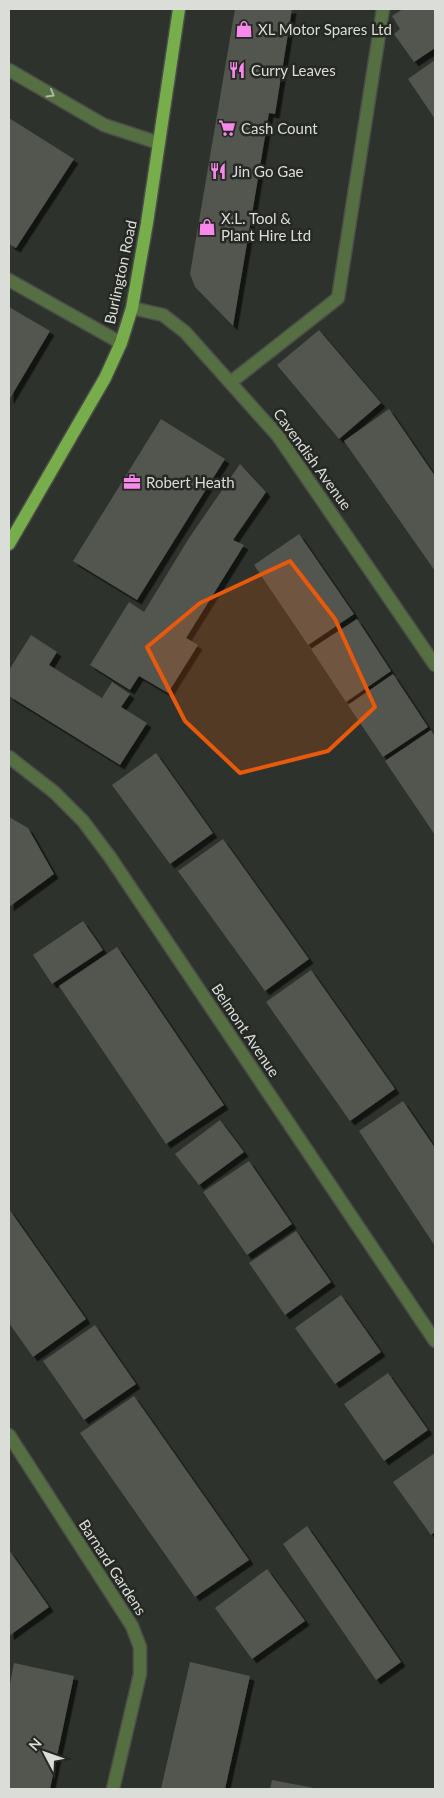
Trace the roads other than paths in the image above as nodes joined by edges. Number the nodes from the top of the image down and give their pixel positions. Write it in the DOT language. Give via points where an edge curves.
graph roads {
  1 [pos="179,9"];
  2 [pos="383,9"];
  3 [pos="9,70"];
  4 [pos="159,143"];
  5 [pos="9,280"];
  6 [pos="132,308"];
  7 [pos="121,343"];
  8 [pos="231,382"];
  9 [pos="9,544"];
  10 [pos="435,665"];
  11 [pos="9,757"];
  12 [pos="435,1341"];
  13 [pos="9,1435"];
  14 [pos="113,1789"];
  1 -- 4 [label="main road, Burlington Road"];
  2 -- 8 [label="street" via="338,298"];
  3 -- 4 [label="street, one-way" via="104,125"];
  4 -- 6 [label="main road, Burlington Road"];
  5 -- 7 [label="street"];
  6 -- 7 [label="main road, Burlington Road"];
  6 -- 8 [label="street, Cavendish Avenue" via="163,315 172,321"];
  7 -- 9 [label="main road, Burlington Road" via="105,378"];
  8 -- 10 [label="street, Cavendish Avenue" via="302,467"];
  11 -- 12 [label="street, Belmont Avenue" via="54,792 83,821 110,857"];
  13 -- 14 [label="street, Barnard Gardens" via="132,1626 140,1647 140,1674"];
}
